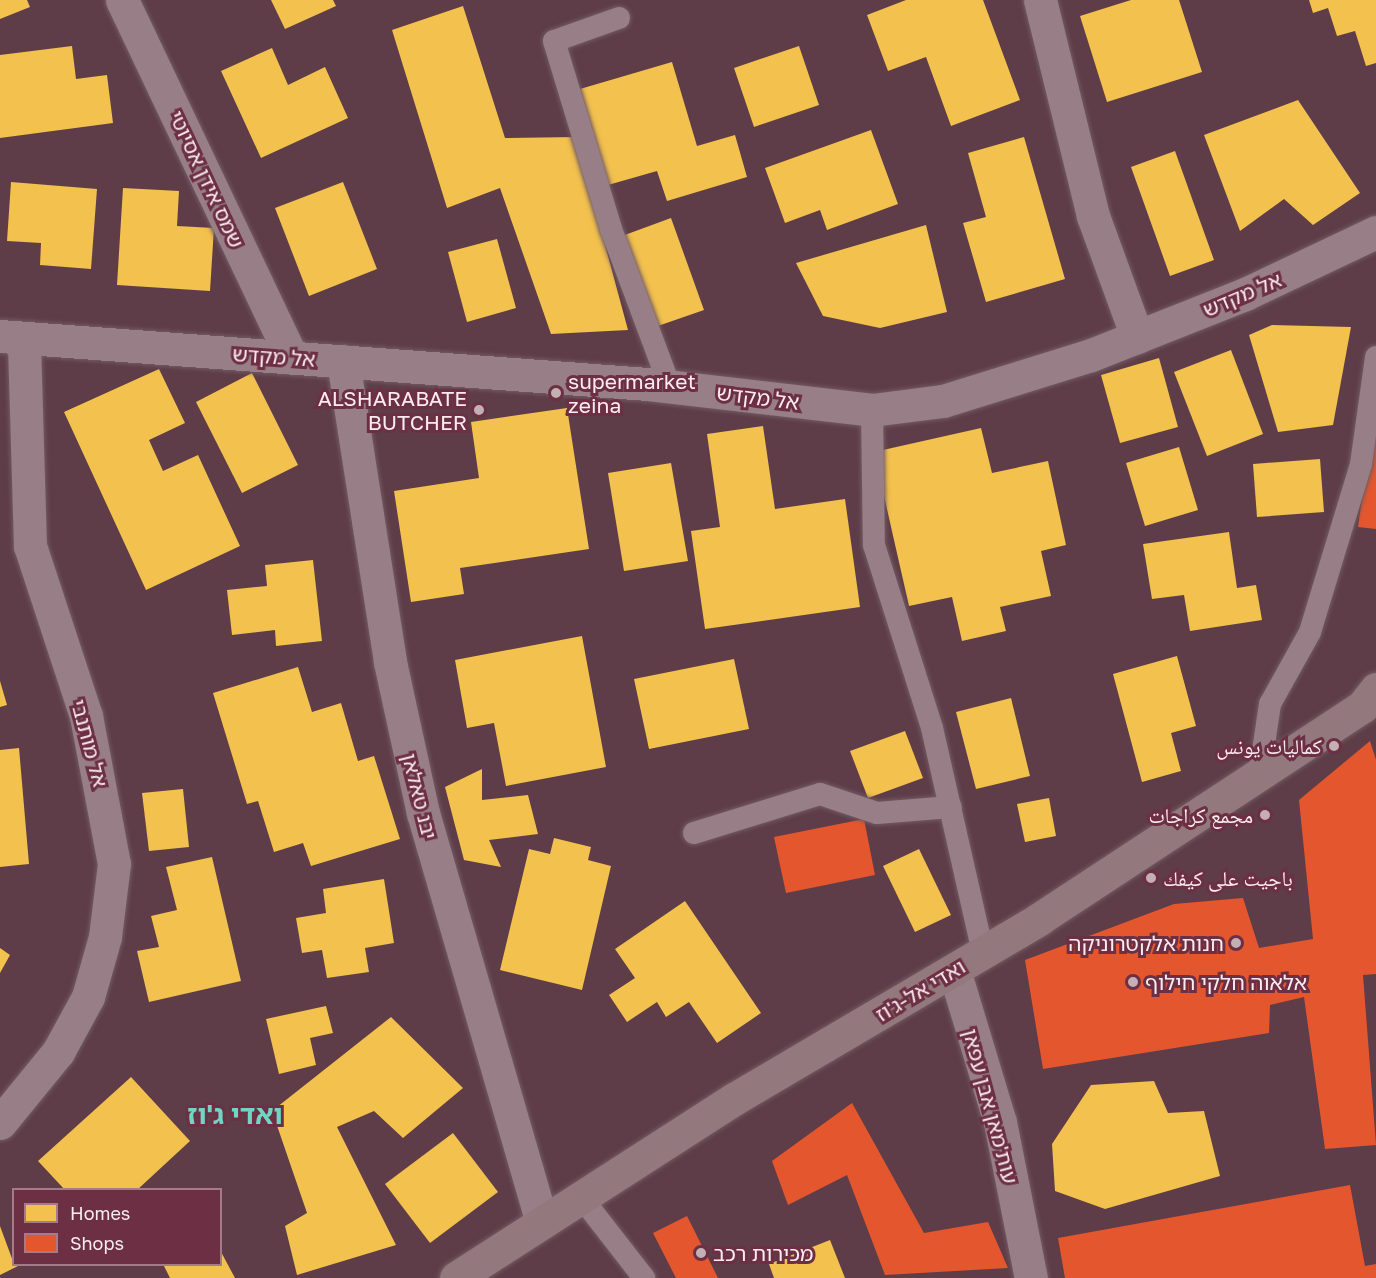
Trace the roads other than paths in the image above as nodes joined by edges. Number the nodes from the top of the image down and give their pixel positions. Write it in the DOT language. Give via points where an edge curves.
graph roads {
  1 [pos="122,0"];
  2 [pos="1040,0"];
  3 [pos="619,18"];
  4 [pos="1376,232"];
  5 [pos="12,337"];
  6 [pos="1137,337"];
  7 [pos="1376,357"];
  8 [pos="292,358"];
  9 [pos="343,361"];
  10 [pos="670,387"];
  11 [pos="872,410"];
  12 [pos="1376,689"];
  13 [pos="1260,771"];
  14 [pos="951,807"];
  15 [pos="694,833"];
  16 [pos="983,952"];
  17 [pos="954,970"];
  18 [pos="0,1123"];
  19 [pos="581,1197"];
  20 [pos="542,1222"];
  21 [pos="456,1278"];
  22 [pos="644,1278"];
  23 [pos="1031,1278"];
  1 -- 8 [label="street, שמס אידן אסיוטי"];
  2 -- 6 [label="street" via="1093,216"];
  3 -- 10 [label="lane" via="554,41 611,229"];
  4 -- 6 [label="street, אל מקדש"];
  5 -- 8 [label="street, אל מקדש"];
  5 -- 18 [label="street, אל מותנבי" via="30,546 86,716 114,864 105,937 88,997 58,1052"];
  6 -- 11 [label="street, אל מקדש" via="943,401"];
  7 -- 13 [label="lane" via="1361,464 1310,632 1270,704"];
  8 -- 9 [label="street, אל מקדש"];
  9 -- 10 [label="street, אל מקדש"];
  9 -- 20 [label="street, יבנ טאלאן" via="390,662 423,813"];
  10 -- 11 [label="street, אל מקדש"];
  11 -- 14 [label="lane" via="874,545 932,728"];
  12 -- 13 [label="main road, ואדי אל-ג'וז" via="1362,706"];
  13 -- 16 [label="main road, ואדי אל-ג'וז"];
  14 -- 15 [label="lane" via="877,813 820,794"];
  14 -- 16 [label="lane"];
  16 -- 17 [label="main road, ואדי אל-ג'וז"];
  17 -- 19 [label="main road, ואדי אל-ג'וז"];
  17 -- 23 [label="street, עות'מאן אבן עפאן" via="1000,1122"];
  19 -- 20 [label="main road, ואדי אל-ג'וז"];
  19 -- 22 [label="lane"];
  20 -- 21 [label="main road, ואדי אל-ג'וז"];
}
